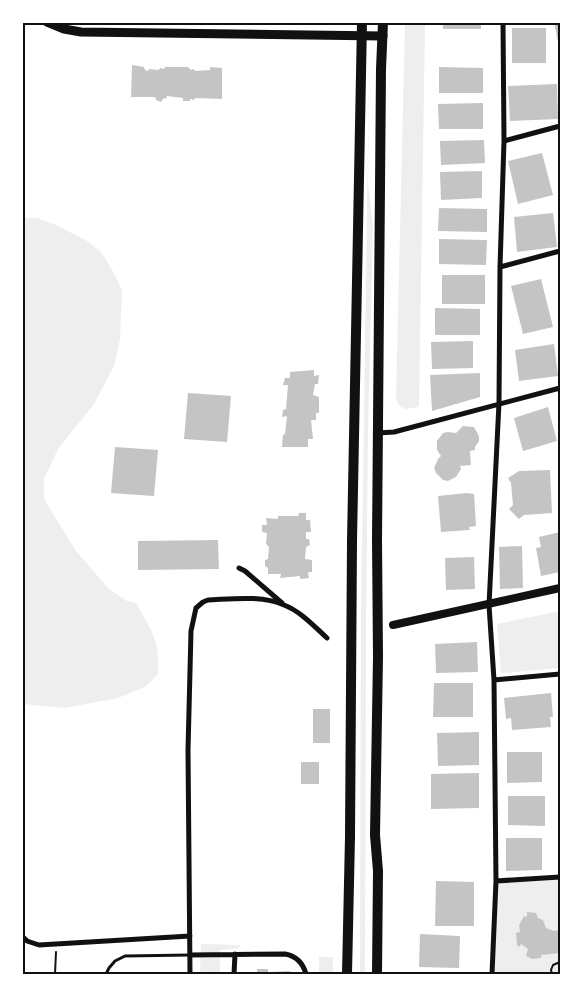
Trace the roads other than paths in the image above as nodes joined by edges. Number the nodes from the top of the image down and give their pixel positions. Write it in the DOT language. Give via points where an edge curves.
graph roads {
  1 [pos="46,22"];
  2 [pos="362,22"];
  3 [pos="383,22"];
  4 [pos="503,22"];
  5 [pos="362,36"];
  6 [pos="383,36"];
  7 [pos="560,126"];
  8 [pos="504,141"];
  9 [pos="560,251"];
  10 [pos="500,267"];
  11 [pos="560,388"];
  12 [pos="499,404"];
  13 [pos="378,433"];
  14 [pos="239,568"];
  15 [pos="560,588"];
  16 [pos="284,605"];
  17 [pos="489,605"];
  18 [pos="393,625"];
  19 [pos="327,638"];
  20 [pos="560,674"];
  21 [pos="494,680"];
  22 [pos="560,877"];
  23 [pos="496,881"];
  24 [pos="22,936"];
  25 [pos="190,936"];
  26 [pos="234,954"];
  27 [pos="190,955"];
  28 [pos="106,974"];
  29 [pos="190,974"];
  30 [pos="234,974"];
  31 [pos="306,974"];
  32 [pos="347,974"];
  33 [pos="377,974"];
  34 [pos="492,974"];
  1 -- 5 [label="main road" via="81,32"];
  2 -- 5 [label="main road"];
  3 -- 6 [label="main road"];
  4 -- 8 [label="street"];
  5 -- 6 [label="main road"];
  5 -- 32 [label="main road"];
  6 -- 13 [label="main road"];
  7 -- 8 [label="street"];
  8 -- 10 [label="street"];
  9 -- 10 [label="street"];
  10 -- 12 [label="street"];
  11 -- 12 [label="street"];
  12 -- 13 [label="street" via="394,432"];
  12 -- 17 [label="street"];
  13 -- 33 [label="main road"];
  14 -- 16 [label="street"];
  15 -- 17 [label="street"];
  16 -- 19 [label="street"];
  16 -- 25 [label="street" via="240,598 208,600 200,604 194,614 188,750"];
  17 -- 18 [label="street"];
  17 -- 21 [label="street"];
  20 -- 21 [label="street"];
  21 -- 23 [label="street"];
  22 -- 23 [label="street"];
  23 -- 34 [label="street"];
  24 -- 25 [label="street" via="39,945 56,945"];
  25 -- 27 [label="street"];
  26 -- 27 [label="street"];
  26 -- 30 [label="street"];
  26 -- 31 [label="street" via="291,955 300,961"];
  27 -- 28 [label="lane" via="125,956 115,961"];
  27 -- 29 [label="street"];
}
